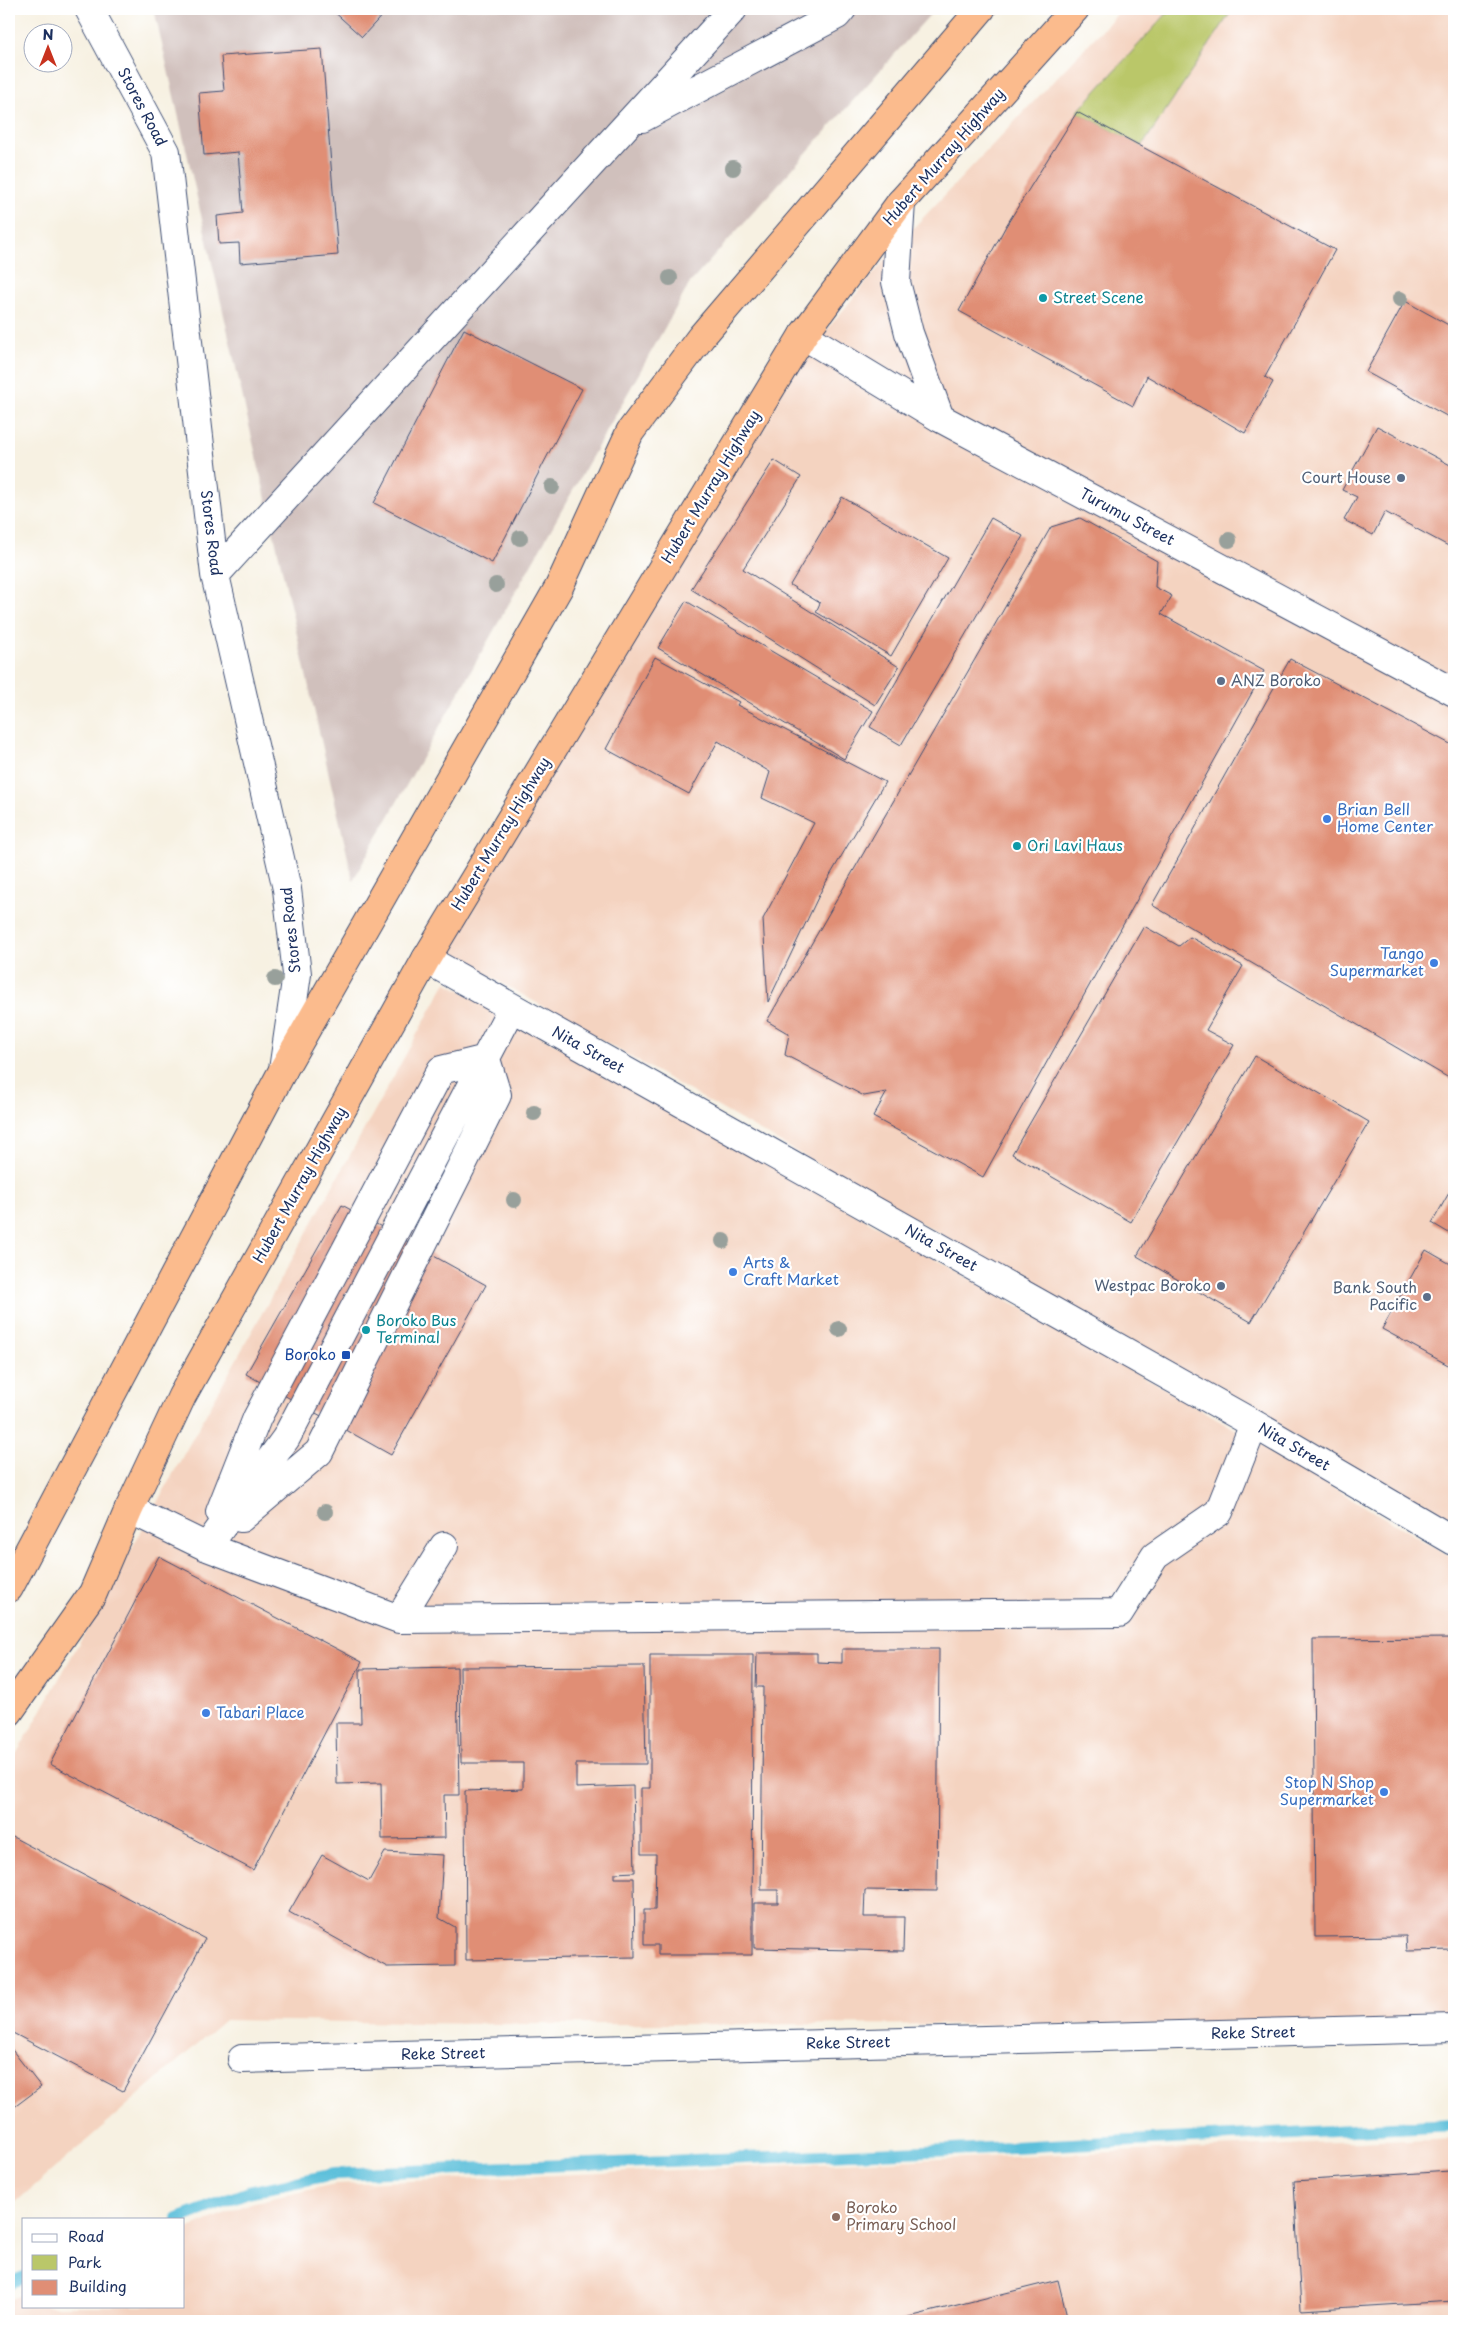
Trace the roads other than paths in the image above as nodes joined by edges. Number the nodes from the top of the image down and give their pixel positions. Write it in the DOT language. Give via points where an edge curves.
graph roads {
  1 [pos="89,9"];
  2 [pos="733,9"];
  3 [pos="842,9"];
  4 [pos="981,9"];
  5 [pos="1075,9"];
  6 [pos="625,127"];
  7 [pos="901,202"];
  8 [pos="803,335"];
  9 [pos="940,418"];
  10 [pos="215,575"];
  11 [pos="1454,692"];
  12 [pos="426,959"];
  13 [pos="512,1008"];
  14 [pos="486,1059"];
  15 [pos="283,1070"];
  16 [pos="1254,1424"];
  17 [pos="129,1509"];
  18 [pos="1454,1541"];
  19 [pos="444,1546"];
  20 [pos="207,1547"];
  21 [pos="9,1588"];
  22 [pos="399,1620"];
  23 [pos="9,1712"];
  24 [pos="1454,2028"];
  25 [pos="242,2059"];
  1 -- 10 [label="street, Stores Road" via="166,152"];
  2 -- 6 [label="street"];
  3 -- 6 [label="street" via="837,15"];
  4 -- 15 [label="highway" via="701,337 630,432 559,587"];
  5 -- 7 [label="highway, Hubert Murray Highway"];
  6 -- 10 [label="street"];
  7 -- 8 [label="highway, Hubert Murray Highway"];
  7 -- 9 [label="street" via="896,282 909,333"];
  8 -- 9 [label="street, Turumu Street"];
  8 -- 12 [label="highway, Hubert Murray Highway"];
  9 -- 11 [label="street, Turumu Street"];
  10 -- 15 [label="street, Stores Road" via="288,890 297,974"];
  12 -- 13 [label="street, Nita Street"];
  12 -- 17 [label="highway, Hubert Murray Highway" via="182,1396"];
  13 -- 14 [label="street"];
  13 -- 16 [label="street, Nita Street"];
  14 -- 20 [label="street" via="286,1438"];
  14 -- 20 [label="street" via="442,1070 256,1418"];
  14 -- 20 [label="street" via="496,1095 319,1452"];
  15 -- 21 [label="highway"];
  16 -- 18 [label="street, Nita Street"];
  16 -- 22 [label="street" via="1219,1512 1155,1556 1119,1612"];
  17 -- 20 [label="street"];
  17 -- 23 [label="highway, Hubert Murray Highway" via="93,1593"];
  19 -- 22 [label="street"];
  20 -- 22 [label="street"];
  24 -- 25 [label="street, Reke Street"];
}
